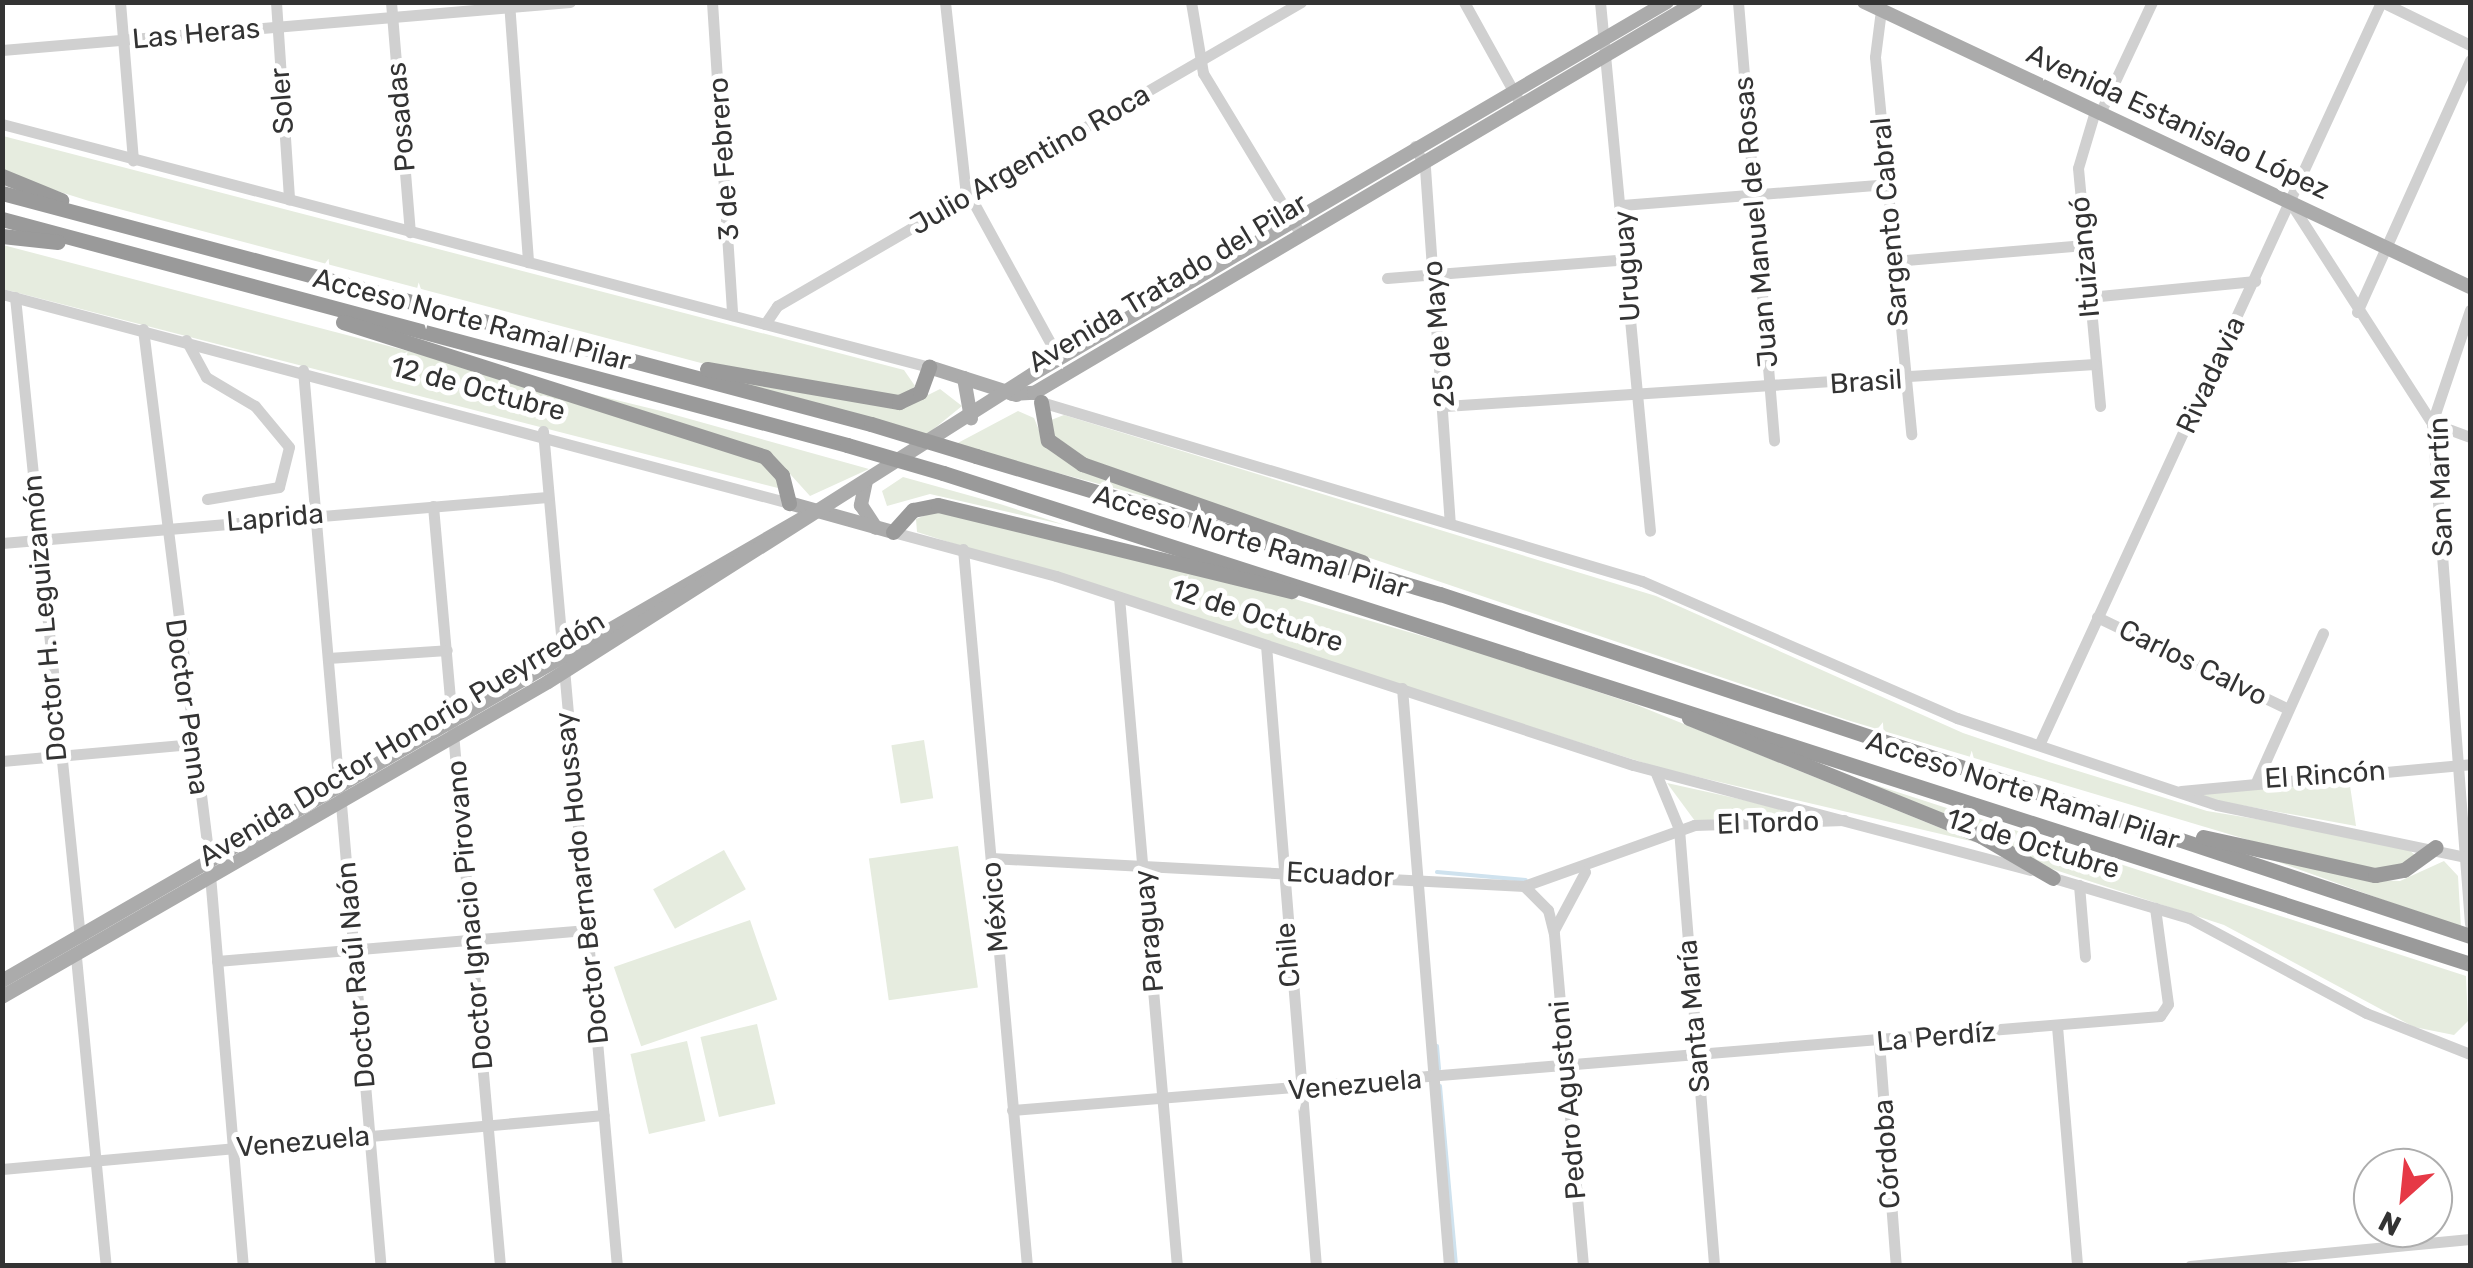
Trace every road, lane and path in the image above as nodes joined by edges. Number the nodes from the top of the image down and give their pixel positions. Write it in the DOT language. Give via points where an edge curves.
graph roads {
  1 [pos="120,2"];
  2 [pos="276,2"];
  3 [pos="391,2"];
  4 [pos="570,2"];
  5 [pos="712,2"];
  6 [pos="945,2"];
  7 [pos="1191,2"];
  8 [pos="1301,2"];
  9 [pos="1464,2"];
  10 [pos="1600,2"];
  11 [pos="1666,2"];
  12 [pos="1696,2"];
  13 [pos="1738,2"];
  14 [pos="1864,2"];
  15 [pos="2152,2"];
  16 [pos="2382,2"];
  17 [pos="509,5"];
  18 [pos="1881,10"];
  19 [pos="392,17"];
  20 [pos="278,28"];
  21 [pos="124,40"];
  22 [pos="1605,44"];
  23 [pos="2470,46"];
  24 [pos="2,50"];
  25 [pos="2470,60"];
  26 [pos="1199,63"];
  27 [pos="1516,97"];
  28 [pos="2097,112"];
  29 [pos="2,124"];
  30 [pos="1418,153"];
  31 [pos="133,160"];
  32 [pos="2,176"];
  33 [pos="1887,184"];
  34 [pos="2,192"];
  35 [pos="1751,194"];
  36 [pos="968,195"];
  37 [pos="289,200"];
  38 [pos="2290,202"];
  39 [pos="1622,205"];
  40 [pos="2,219"];
  41 [pos="1291,219"];
  42 [pos="116,222"];
  43 [pos="410,232"];
  44 [pos="1300,234"];
  45 [pos="2,236"];
  46 [pos="2084,245"];
  47 [pos="112,247"];
  48 [pos="2386,247"];
  49 [pos="1626,259"];
  50 [pos="1894,261"];
  51 [pos="528,262"];
  52 [pos="1434,274"];
  53 [pos="1387,278"];
  54 [pos="2255,282"];
  55 [pos="246,286"];
  56 [pos="2470,287"];
  57 [pos="9,295"];
  58 [pos="2088,297"];
  59 [pos="2470,310"];
  60 [pos="2357,312"];
  61 [pos="732,315"];
  62 [pos="765,324"];
  63 [pos="143,329"];
  64 [pos="561,338"];
  65 [pos="186,340"];
  66 [pos="1059,359"];
  67 [pos="2095,364"];
  68 [pos="929,368"];
  69 [pos="303,370"];
  70 [pos="964,378"];
  71 [pos="1905,380"];
  72 [pos="1770,389"];
  73 [pos="1637,391"];
  74 [pos="1012,394"];
  75 [pos="1041,402"];
  76 [pos="1446,406"];
  77 [pos="2100,406"];
  78 [pos="971,418"];
  79 [pos="2432,423"];
  80 [pos="543,431"];
  81 [pos="1911,434"];
  82 [pos="2470,437"];
  83 [pos="1774,441"];
  84 [pos="866,481"];
  85 [pos="547,496"];
  86 [pos="207,499"];
  87 [pos="788,503"];
  88 [pos="432,506"];
  89 [pos="818,510"];
  90 [pos="316,515"];
  91 [pos="1450,524"];
  92 [pos="162,528"];
  93 [pos="876,528"];
  94 [pos="1650,531"];
  95 [pos="893,532"];
  96 [pos="38,540"];
  97 [pos="2,543"];
  98 [pos="963,549"];
  99 [pos="1440,594"];
  100 [pos="1119,597"];
  101 [pos="2097,617"];
  102 [pos="1452,630"];
  103 [pos="2323,633"];
  104 [pos="1266,645"];
  105 [pos="447,650"];
  106 [pos="328,658"];
  107 [pos="561,666"];
  108 [pos="1402,688"];
  109 [pos="1632,690"];
  110 [pos="2288,709"];
  111 [pos="454,731"];
  112 [pos="191,744"];
  113 [pos="2039,745"];
  114 [pos="58,755"];
  115 [pos="2,761"];
  116 [pos="2465,765"];
  117 [pos="1655,771"];
  118 [pos="2257,780"];
  119 [pos="2181,791"];
  120 [pos="340,797"];
  121 [pos="1795,804"];
  122 [pos="2099,812"];
  123 [pos="1858,820"];
  124 [pos="1791,824"];
  125 [pos="1679,829"];
  126 [pos="2436,846"];
  127 [pos="2468,857"];
  128 [pos="991,858"];
  129 [pos="1144,864"];
  130 [pos="1588,869"];
  131 [pos="1281,872"];
  132 [pos="210,873"];
  133 [pos="2053,878"];
  134 [pos="1414,879"];
  135 [pos="1550,882"];
  136 [pos="2079,885"];
  137 [pos="1524,886"];
  138 [pos="1542,902"];
  139 [pos="1565,902"];
  140 [pos="2155,908"];
  141 [pos="2470,908"];
  142 [pos="2470,924"];
  143 [pos="588,930"];
  144 [pos="1554,934"];
  145 [pos="2470,936"];
  146 [pos="80,938"];
  147 [pos="472,940"];
  148 [pos="353,950"];
  149 [pos="2085,957"];
  150 [pos="76,958"];
  151 [pos="217,961"];
  152 [pos="2470,964"];
  153 [pos="2,981"];
  154 [pos="2,997"];
  155 [pos="2057,1026"];
  156 [pos="1879,1042"];
  157 [pos="2470,1054"];
  158 [pos="1697,1056"];
  159 [pos="1565,1067"];
  160 [pos="1433,1078"];
  161 [pos="1300,1090"];
  162 [pos="1163,1101"];
  163 [pos="1012,1110"];
  164 [pos="604,1115"];
  165 [pos="488,1125"];
  166 [pos="369,1136"];
  167 [pos="233,1149"];
  168 [pos="97,1160"];
  169 [pos="2,1170"];
  170 [pos="2470,1239"];
  171 [pos="106,1266"];
  172 [pos="243,1266"];
  173 [pos="381,1266"];
  174 [pos="500,1266"];
  175 [pos="616,1266"];
  176 [pos="1026,1266"];
  177 [pos="1178,1266"];
  178 [pos="1316,1266"];
  179 [pos="1449,1266"];
  180 [pos="1583,1266"];
  181 [pos="1714,1266"];
  182 [pos="1896,1266"];
  183 [pos="2076,1266"];
  184 [pos="2190,1266"];
  1 -- 21 [label="street"];
  2 -- 20 [label="street, Soler"];
  3 -- 19 [label="street, Posadas"];
  4 -- 17 [label="street, Las Heras"];
  5 -- 61 [label="street, 3 de Febrero"];
  6 -- 36 [label="street"];
  7 -- 26 [label="street"];
  8 -- 26 [label="street, Julio Argentino Roca"];
  9 -- 27 [label="street"];
  10 -- 22 [label="street, Uruguay"];
  11 -- 22 [label="main road, Avenida Tratado del Pilar"];
  12 -- 22 [label="main road, Avenida Tratado del Pilar"];
  13 -- 35 [label="street, Juan Manuel de Rosas"];
  14 -- 18 [label="main road, Avenida Estanislao López"];
  15 -- 28 [label="street, Ituizangó"];
  16 -- 23 [label="street"];
  16 -- 38 [label="street, Rivadavia"];
  17 -- 19 [label="street, Las Heras"];
  17 -- 51 [label="street"];
  18 -- 28 [label="main road, Avenida Estanislao López"];
  18 -- 33 [label="street, Sargento Cabral" via="1875,57"];
  19 -- 20 [label="street, Las Heras"];
  19 -- 43 [label="street, Posadas"];
  20 -- 21 [label="street, Las Heras"];
  20 -- 37 [label="street, Soler"];
  21 -- 24 [label="street, Las Heras"];
  21 -- 31 [label="street"];
  22 -- 27 [label="main road, Avenida Tratado del Pilar"];
  22 -- 39 [label="street, Uruguay"];
  25 -- 48 [label="street"];
  26 -- 36 [label="street, Julio Argentino Roca"];
  26 -- 41 [label="street"];
  27 -- 30 [label="main road, Avenida Tratado del Pilar"];
  28 -- 38 [label="main road, Avenida Estanislao López"];
  28 -- 46 [label="street, Ituizangó" via="2078,158"];
  29 -- 31 [label="street"];
  30 -- 41 [label="main road, Avenida Tratado del Pilar"];
  30 -- 44 [label="main road, Avenida Tratado del Pilar"];
  30 -- 52 [label="street, 25 de Mayo"];
  31 -- 37 [label="street"];
  32 -- 42 [label="highway"];
  33 -- 35 [label="street"];
  33 -- 50 [label="street, Sargento Cabral"];
  34 -- 42 [label="highway, Acceso Norte Ramal Pilar"];
  35 -- 39 [label="street"];
  35 -- 72 [label="street, Juan Manuel de Rosas"];
  36 -- 62 [label="street, Julio Argentino Roca" via="777,306"];
  36 -- 66 [label="street"];
  37 -- 43 [label="street"];
  38 -- 48 [label="main road, Avenida Estanislao López"];
  38 -- 54 [label="street, Rivadavia"];
  38 -- 60 [label="street"];
  39 -- 49 [label="street, Uruguay"];
  40 -- 47 [label="highway, Acceso Norte Ramal Pilar"];
  41 -- 44 [label="street"];
  41 -- 66 [label="main road, Avenida Tratado del Pilar"];
  42 -- 64 [label="highway, Acceso Norte Ramal Pilar"];
  43 -- 51 [label="street"];
  44 -- 74 [label="main road, Avenida Tratado del Pilar" via="1034,393"];
  45 -- 47 [label="highway"];
  46 -- 50 [label="street"];
  46 -- 58 [label="street, Ituizangó"];
  47 -- 55 [label="highway, Acceso Norte Ramal Pilar"];
  48 -- 56 [label="main road, Avenida Estanislao López"];
  48 -- 60 [label="street"];
  49 -- 52 [label="street"];
  49 -- 73 [label="street, Uruguay"];
  50 -- 71 [label="street, Sargento Cabral"];
  51 -- 61 [label="street"];
  52 -- 53 [label="street"];
  52 -- 76 [label="street, 25 de Mayo"];
  54 -- 58 [label="street"];
  54 -- 101 [label="street, Rivadavia"];
  55 -- 87 [label="highway" via="765,458 782,475"];
  55 -- 102 [label="highway, Acceso Norte Ramal Pilar, bridge" via="846,445"];
  57 -- 63 [label="street, 12 de Octubre"];
  57 -- 96 [label="street, Doctor H. Leguizamón"];
  58 -- 67 [label="street, Ituizangó"];
  59 -- 79 [label="street, San Martín"];
  60 -- 79 [label="street"];
  61 -- 62 [label="street"];
  62 -- 68 [label="street"];
  63 -- 65 [label="street, 12 de Octubre"];
  63 -- 92 [label="street, Doctor Penna"];
  64 -- 68 [label="highway" via="895,402 918,395"];
  64 -- 99 [label="highway, Acceso Norte Ramal Pilar, bridge"];
  65 -- 69 [label="street, 12 de Octubre"];
  65 -- 86 [label="street" via="206,377 255,406 289,446 278,487"];
  66 -- 74 [label="main road, Avenida Tratado del Pilar"];
  67 -- 71 [label="street, Brasil"];
  67 -- 77 [label="street, Ituizangó"];
  68 -- 70 [label="main road"];
  69 -- 80 [label="street, 12 de Octubre"];
  69 -- 90 [label="street, Doctor Raúl Naón"];
  70 -- 74 [label="main road"];
  70 -- 78 [label="main road"];
  71 -- 72 [label="street, Brasil"];
  71 -- 81 [label="street, Sargento Cabral"];
  72 -- 73 [label="street, Brasil"];
  72 -- 83 [label="street, Juan Manuel de Rosas"];
  73 -- 76 [label="street, Brasil"];
  73 -- 94 [label="street, Uruguay"];
  74 -- 75 [label="main road"];
  74 -- 78 [label="main road, Avenida Doctor Honorio Pueyrredón"];
  75 -- 91 [label="street"];
  75 -- 99 [label="highway" via="1048,440 1082,464"];
  76 -- 91 [label="street, 25 de Mayo"];
  78 -- 84 [label="main road, Avenida Doctor Honorio Pueyrredón"];
  79 -- 82 [label="street"];
  79 -- 116 [label="street, San Martín"];
  80 -- 85 [label="street, Doctor Bernardo Houssay"];
  80 -- 87 [label="street, 12 de Octubre"];
  84 -- 89 [label="main road, Avenida Doctor Honorio Pueyrredón"];
  84 -- 93 [label="main road" via="862,505"];
  85 -- 88 [label="street, Laprida"];
  85 -- 107 [label="street, Doctor Bernardo Houssay"];
  87 -- 89 [label="main road, 12 de Octubre"];
  88 -- 90 [label="street, Laprida"];
  88 -- 105 [label="street, Doctor Ignacio Pirovano"];
  89 -- 93 [label="main road, 12 de Octubre"];
  89 -- 107 [label="main road, Avenida Doctor Honorio Pueyrredón"];
  90 -- 92 [label="street, Laprida"];
  90 -- 106 [label="street, Doctor Raúl Naón"];
  91 -- 113 [label="street" via="1666,590"];
  92 -- 96 [label="street, Laprida"];
  92 -- 112 [label="street, Doctor Penna"];
  93 -- 95 [label="main road, 12 de Octubre"];
  95 -- 98 [label="street, 12 de Octubre"];
  95 -- 102 [label="highway" via="919,507 947,506"];
  96 -- 97 [label="street, Laprida"];
  96 -- 114 [label="street, Doctor H. Leguizamón"];
  98 -- 100 [label="street, 12 de Octubre"];
  98 -- 128 [label="street, México"];
  99 -- 122 [label="highway, Acceso Norte Ramal Pilar"];
  100 -- 104 [label="street, 12 de Octubre"];
  100 -- 129 [label="street, Paraguay"];
  101 -- 110 [label="street, Carlos Calvo"];
  101 -- 113 [label="street, Rivadavia"];
  102 -- 109 [label="highway, Acceso Norte Ramal Pilar"];
  103 -- 110 [label="street"];
  104 -- 108 [label="street, 12 de Octubre"];
  104 -- 131 [label="street, Chile"];
  105 -- 106 [label="street"];
  105 -- 111 [label="street, Doctor Ignacio Pirovano"];
  106 -- 120 [label="street, Doctor Raúl Naón"];
  107 -- 111 [label="main road, Avenida Doctor Honorio Pueyrredón"];
  107 -- 143 [label="street, Doctor Bernardo Houssay"];
  108 -- 117 [label="street, 12 de Octubre"];
  108 -- 134 [label="street"];
  109 -- 133 [label="highway" via="1981,836"];
  109 -- 152 [label="highway, Acceso Norte Ramal Pilar"];
  110 -- 118 [label="street"];
  111 -- 120 [label="main road, Avenida Doctor Honorio Pueyrredón"];
  111 -- 147 [label="street, Doctor Ignacio Pirovano"];
  112 -- 114 [label="street"];
  112 -- 132 [label="street, Doctor Penna"];
  113 -- 119 [label="street"];
  114 -- 115 [label="street"];
  114 -- 146 [label="street, Doctor H. Leguizamón"];
  116 -- 118 [label="street, El Rincón"];
  116 -- 127 [label="street, San Martín"];
  117 -- 121 [label="street, 12 de Octubre"];
  117 -- 125 [label="street, Santa María"];
  118 -- 119 [label="street, El Rincón"];
  119 -- 126 [label="street" via="2239,811"];
  120 -- 132 [label="main road, Avenida Doctor Honorio Pueyrredón"];
  120 -- 148 [label="street, Doctor Raúl Naón"];
  121 -- 123 [label="street, 12 de Octubre"];
  121 -- 124 [label="street"];
  122 -- 126 [label="highway" via="2358,874 2404,870"];
  122 -- 145 [label="highway, Acceso Norte Ramal Pilar"];
  123 -- 124 [label="street, El Tordo"];
  123 -- 133 [label="street, 12 de Octubre"];
  124 -- 125 [label="street, El Tordo"];
  125 -- 130 [label="street, Ecuador"];
  125 -- 158 [label="street, Santa María"];
  126 -- 127 [label="street"];
  127 -- 141 [label="street, San Martín"];
  128 -- 129 [label="street, Ecuador"];
  128 -- 163 [label="street, México"];
  129 -- 131 [label="street, Ecuador"];
  129 -- 162 [label="street, Paraguay"];
  130 -- 135 [label="street, Ecuador"];
  130 -- 139 [label="street, Pedro Agustoni"];
  131 -- 134 [label="street, Ecuador"];
  131 -- 161 [label="street, Chile"];
  132 -- 146 [label="main road, Avenida Doctor Honorio Pueyrredón"];
  132 -- 150 [label="main road, Avenida Doctor Honorio Pueyrredón"];
  132 -- 151 [label="street, Doctor Penna"];
  133 -- 136 [label="street, 12 de Octubre"];
  134 -- 137 [label="street, Ecuador"];
  134 -- 160 [label="street"];
  135 -- 137 [label="street, Ecuador"];
  135 -- 138 [label="street"];
  135 -- 139 [label="street"];
  136 -- 140 [label="street, 12 de Octubre"];
  136 -- 149 [label="street"];
  137 -- 138 [label="street"];
  138 -- 139 [label="street"];
  138 -- 144 [label="street, Pedro Agustoni"];
  139 -- 144 [label="street, Pedro Agustoni"];
  140 -- 155 [label="street, La Perdíz" via="2168,1004 2160,1016"];
  140 -- 157 [label="street, 12 de Octubre"];
  141 -- 142 [label="street, San Martín"];
  143 -- 147 [label="street"];
  143 -- 164 [label="street, Doctor Bernardo Houssay"];
  144 -- 159 [label="street, Pedro Agustoni"];
  146 -- 153 [label="main road, Avenida Doctor Honorio Pueyrredón"];
  147 -- 148 [label="street"];
  147 -- 165 [label="street, Doctor Ignacio Pirovano"];
  148 -- 151 [label="street"];
  148 -- 166 [label="street, Doctor Raúl Naón"];
  150 -- 154 [label="main road, Avenida Doctor Honorio Pueyrredón"];
  150 -- 168 [label="street"];
  151 -- 167 [label="street, Doctor Penna"];
  155 -- 156 [label="street, La Perdíz"];
  155 -- 183 [label="street"];
  156 -- 158 [label="street, La Perdíz"];
  156 -- 182 [label="street, Córdoba"];
  158 -- 159 [label="street, Venezuela"];
  158 -- 181 [label="street, Santa María"];
  159 -- 160 [label="street, Venezuela"];
  159 -- 180 [label="street, Pedro Agustoni"];
  160 -- 161 [label="street, Venezuela"];
  160 -- 179 [label="street"];
  161 -- 162 [label="street, Venezuela"];
  161 -- 178 [label="street, Chile"];
  162 -- 163 [label="street, Venezuela"];
  162 -- 177 [label="street, Paraguay"];
  163 -- 176 [label="street, México"];
  164 -- 165 [label="street, Venezuela"];
  164 -- 175 [label="street, Doctor Bernardo Houssay"];
  165 -- 166 [label="street, Venezuela"];
  165 -- 174 [label="street, Doctor Ignacio Pirovano"];
  166 -- 167 [label="street, Venezuela"];
  166 -- 173 [label="street, Doctor Raúl Naón"];
  167 -- 168 [label="street, Venezuela"];
  167 -- 172 [label="street, Doctor Penna"];
  168 -- 169 [label="street, Venezuela"];
  168 -- 171 [label="street"];
  170 -- 184 [label="street"];
}
